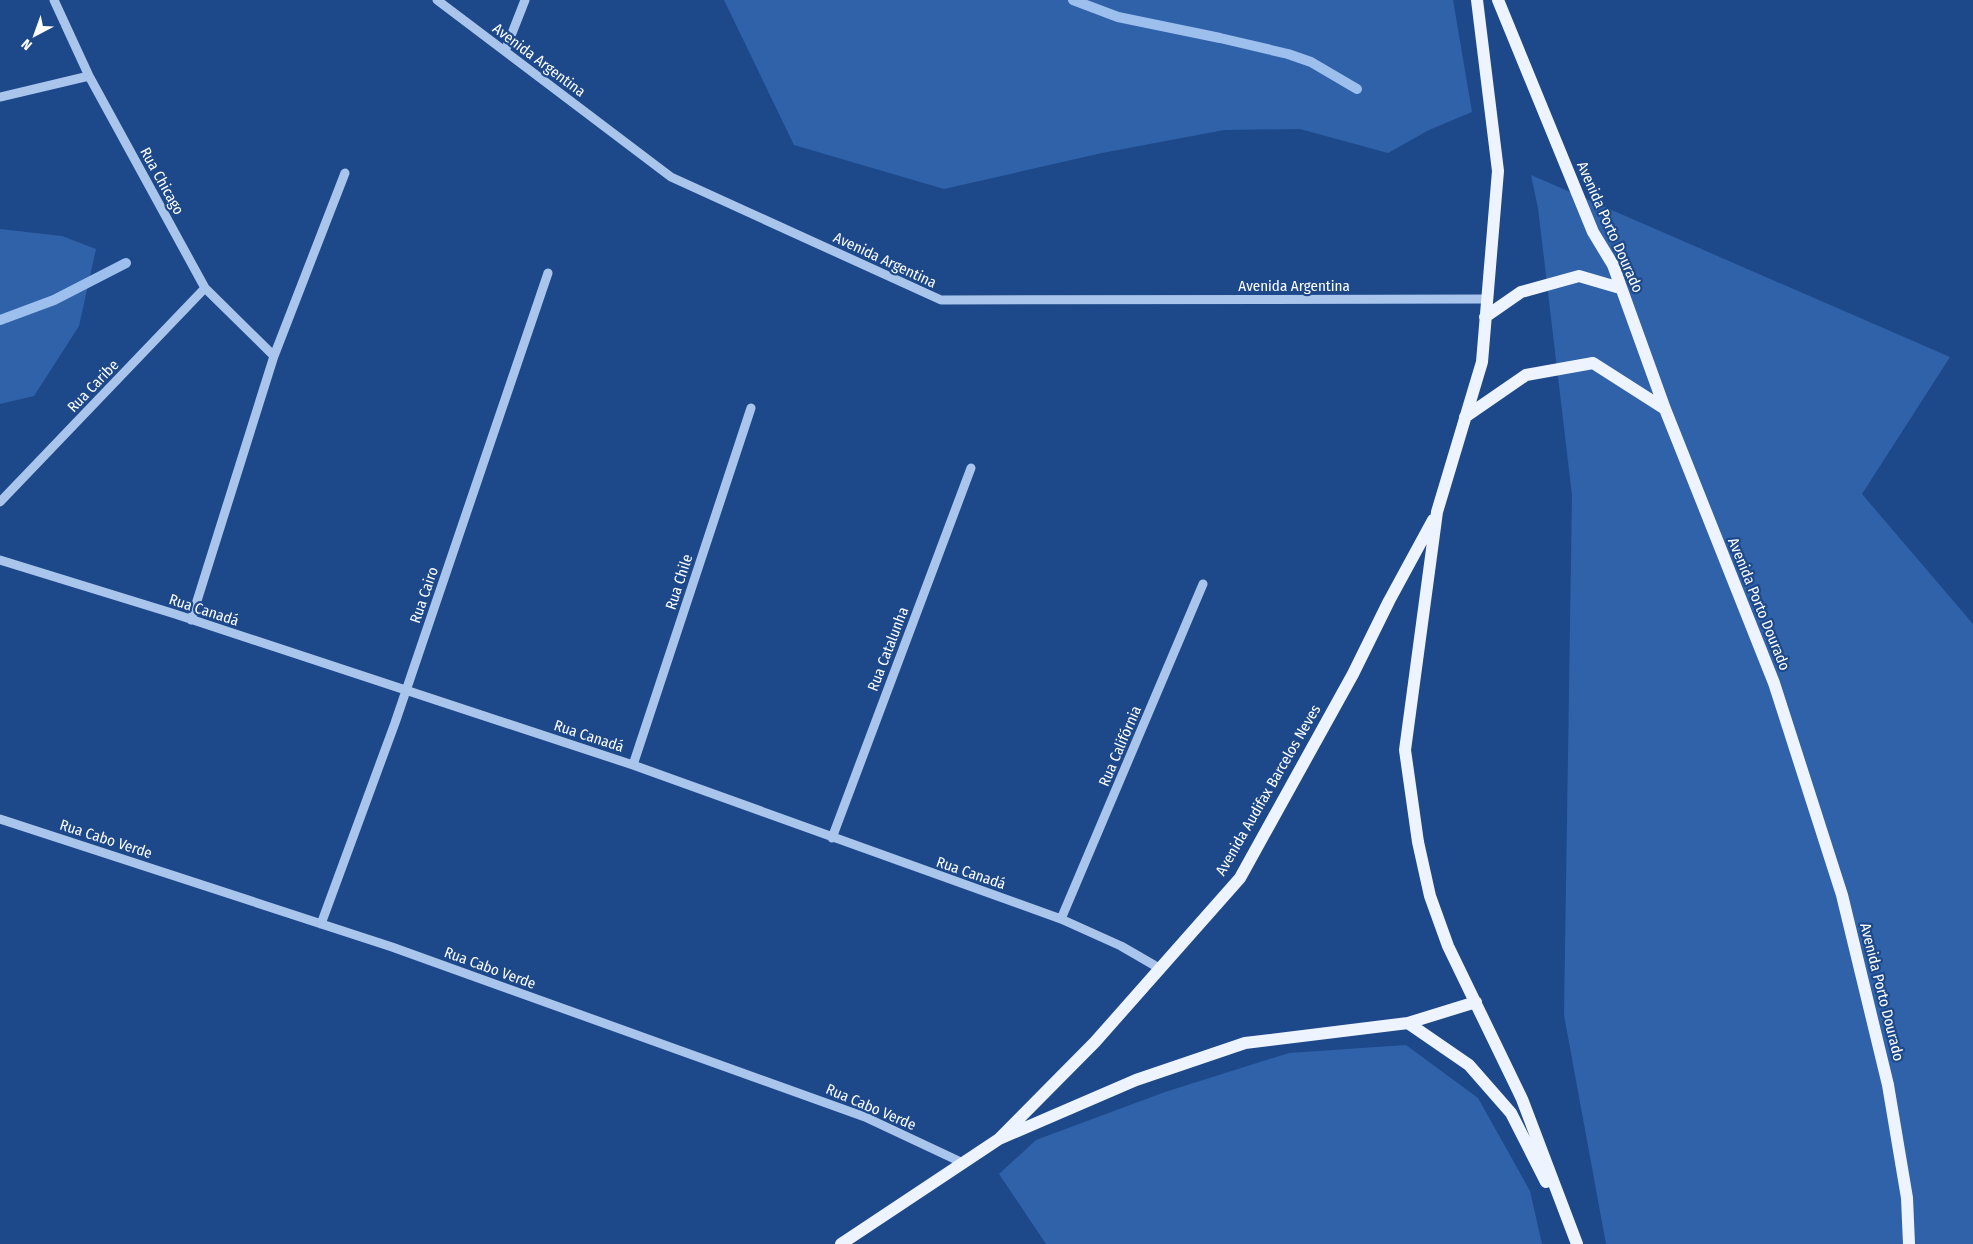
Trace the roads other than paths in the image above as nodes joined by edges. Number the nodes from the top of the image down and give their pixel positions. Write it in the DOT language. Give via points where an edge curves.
graph roads {
  1 [pos="54,0"];
  2 [pos="437,0"];
  3 [pos="525,0"];
  4 [pos="1477,0"];
  5 [pos="1498,0"];
  6 [pos="505,51"];
  7 [pos="88,76"];
  8 [pos="0,97"];
  9 [pos="345,173"];
  10 [pos="548,273"];
  11 [pos="205,288"];
  12 [pos="1620,288"];
  13 [pos="1486,299"];
  14 [pos="1485,316"];
  15 [pos="274,356"];
  16 [pos="751,408"];
  17 [pos="1664,409"];
  18 [pos="1465,417"];
  19 [pos="971,468"];
  20 [pos="0,502"];
  21 [pos="1437,512"];
  22 [pos="0,560"];
  23 [pos="1204,584"];
  24 [pos="191,620"];
  25 [pos="406,691"];
  26 [pos="633,765"];
  27 [pos="0,819"];
  28 [pos="832,838"];
  29 [pos="1061,919"];
  30 [pos="321,924"];
  31 [pos="1158,968"];
  32 [pos="1476,1002"];
  33 [pos="1408,1023"];
  34 [pos="999,1139"];
  35 [pos="963,1163"];
  36 [pos="841,1244"];
  37 [pos="1577,1244"];
  38 [pos="1909,1244"];
  1 -- 7 [label="street, Rua Chicago"];
  2 -- 6 [label="street, Avenida Argentina"];
  3 -- 6 [label="street"];
  4 -- 13 [label="main road" via="1498,171"];
  5 -- 12 [label="main road, Avenida Porto Dourado" via="1593,232 1613,265"];
  6 -- 13 [label="street, Avenida Argentina" via="671,177 941,300"];
  7 -- 8 [label="street"];
  7 -- 11 [label="street, Rua Chicago"];
  9 -- 15 [label="street"];
  10 -- 25 [label="street, Rua Cairo"];
  11 -- 15 [label="street, Rua Chicago"];
  11 -- 20 [label="street, Rua Caribe"];
  12 -- 14 [label="main road" via="1579,276 1521,292"];
  12 -- 17 [label="main road, Avenida Porto Dourado"];
  13 -- 14 [label="main road"];
  14 -- 18 [label="main road" via="1482,362"];
  15 -- 24 [label="street"];
  16 -- 26 [label="street, Rua Chile"];
  17 -- 18 [label="main road" via="1593,363 1526,375"];
  17 -- 38 [label="main road, Avenida Porto Dourado" via="1774,683 1842,895 1888,1085 1907,1198"];
  18 -- 21 [label="main road"];
  19 -- 28 [label="street, Rua Catalunha"];
  21 -- 31 [label="main road, Avenida Audifax Barcelos Neves" via="1353,674 1240,878"];
  21 -- 32 [label="main road" via="1405,750 1418,842 1430,896 1448,946"];
  22 -- 24 [label="street, Rua Canadá"];
  23 -- 29 [label="street, Rua Califórnia"];
  24 -- 25 [label="street, Rua Canadá"];
  25 -- 26 [label="street, Rua Canadá"];
  25 -- 30 [label="street, Rua Cairo"];
  26 -- 28 [label="street, Rua Canadá"];
  27 -- 30 [label="street, Rua Cabo Verde"];
  28 -- 29 [label="street, Rua Canadá"];
  29 -- 31 [label="street, Rua Canadá" via="1121,946"];
  30 -- 35 [label="street, Rua Cabo Verde" via="865,1117"];
  31 -- 34 [label="main road, Avenida Audifax Barcelos Neves" via="1095,1042"];
  32 -- 33 [label="main road, Avenida Audifax Barcelos Neves"];
  32 -- 37 [label="main road" via="1522,1099"];
  33 -- 34 [label="main road, Avenida Audifax Barcelos Neves" via="1245,1043 1136,1080"];
  33 -- 37 [label="main road" via="1469,1065 1511,1114"];
  34 -- 35 [label="main road, Avenida Audifax Barcelos Neves"];
  35 -- 36 [label="main road, Avenida Audifax Barcelos Neves"];
}
